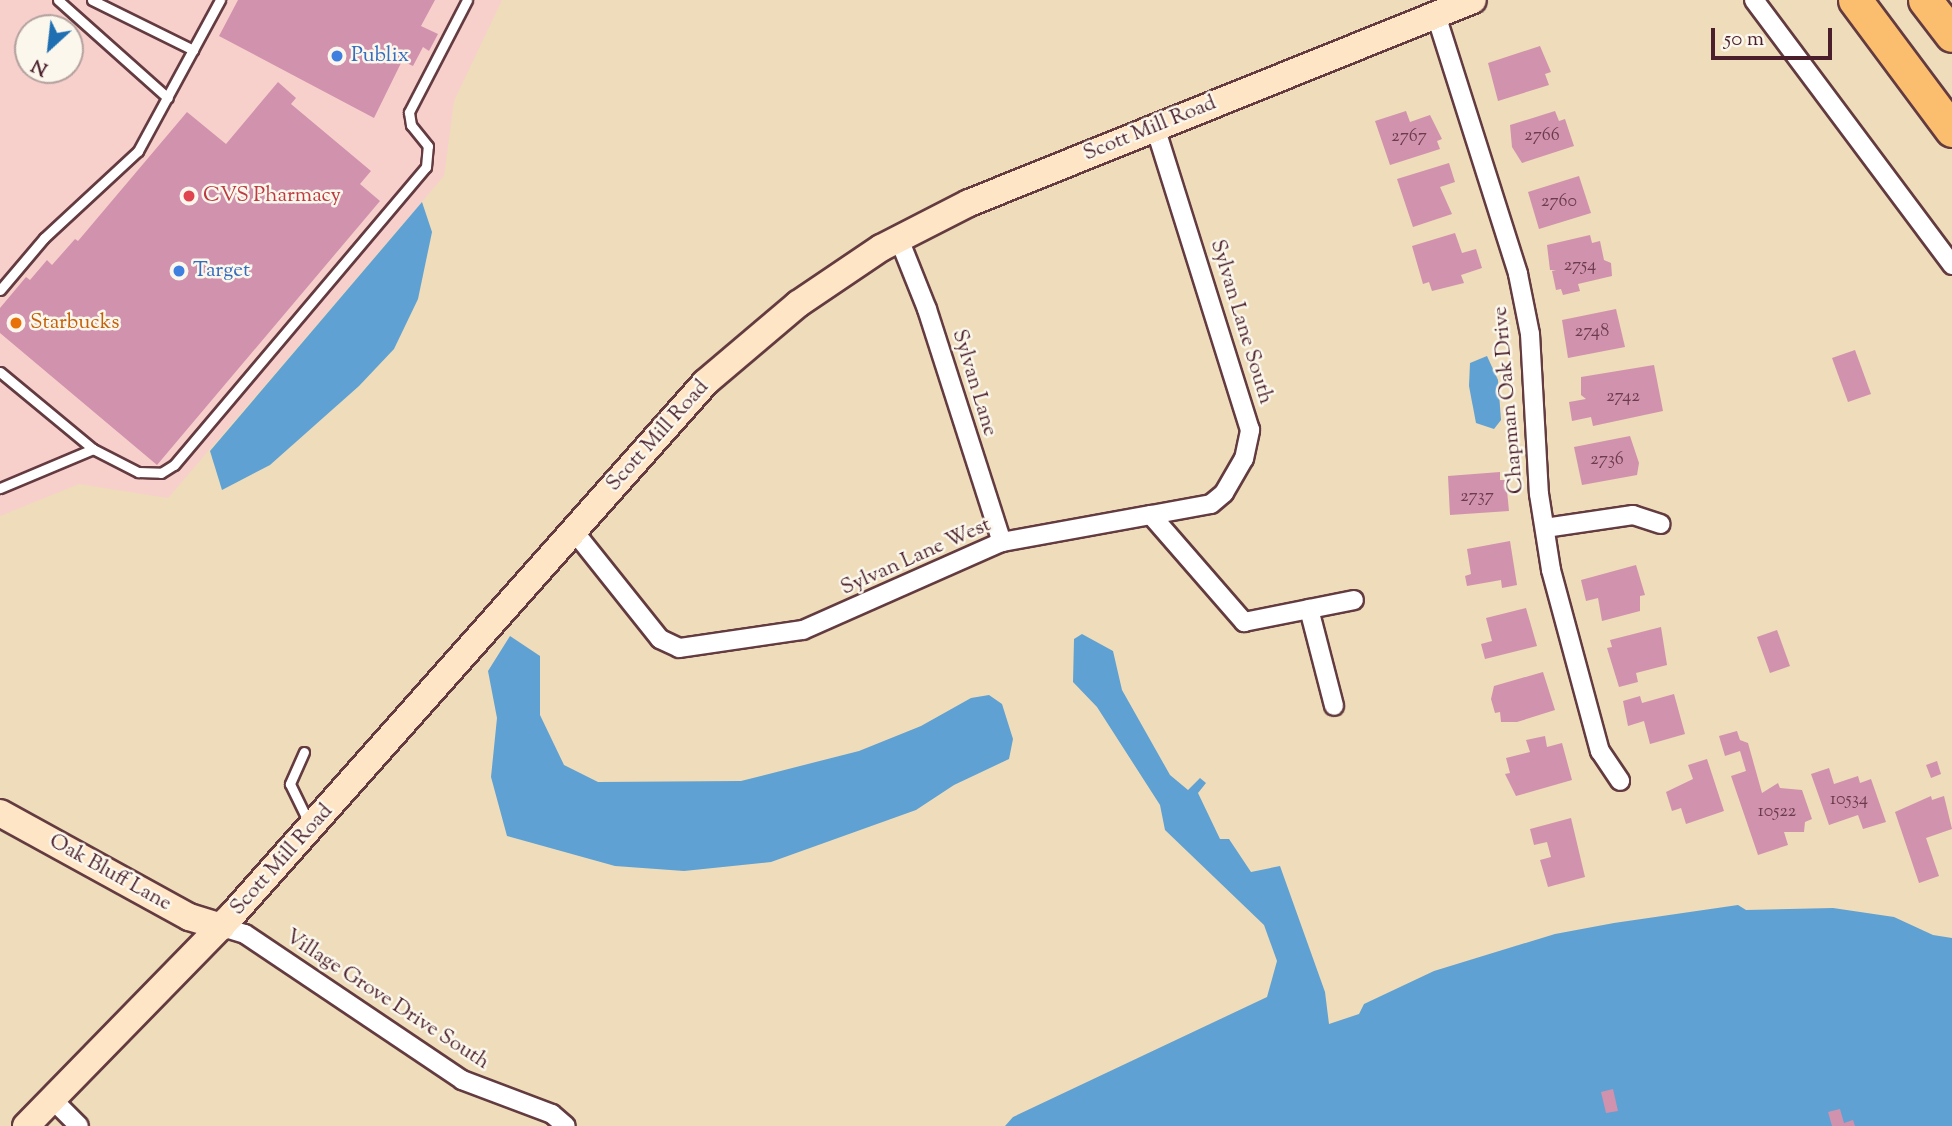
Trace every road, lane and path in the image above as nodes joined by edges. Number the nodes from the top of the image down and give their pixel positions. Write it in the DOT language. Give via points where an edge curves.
graph roads {
  1 [pos="58,0"];
  2 [pos="92,0"];
  3 [pos="219,0"];
  4 [pos="467,0"];
  5 [pos="1474,0"];
  6 [pos="1754,0"];
  7 [pos="1855,0"];
  8 [pos="1925,0"];
  9 [pos="1436,15"];
  10 [pos="1952,34"];
  11 [pos="193,50"];
  12 [pos="168,98"];
  13 [pos="1155,127"];
  14 [pos="1952,130"];
  15 [pos="899,239"];
  16 [pos="1952,264"];
  17 [pos="0,290"];
  18 [pos="0,372"];
  19 [pos="93,449"];
  20 [pos="0,488"];
  21 [pos="1151,514"];
  22 [pos="1661,524"];
  23 [pos="1545,528"];
  24 [pos="573,530"];
  25 [pos="1002,542"];
  26 [pos="1354,600"];
  27 [pos="1309,609"];
  28 [pos="1334,706"];
  29 [pos="304,752"];
  30 [pos="1620,780"];
  31 [pos="0,813"];
  32 [pos="312,828"];
  33 [pos="222,927"];
  34 [pos="52,1099"];
  35 [pos="26,1126"];
  36 [pos="79,1126"];
  37 [pos="566,1126"];
  1 -- 12 [label="lane"];
  2 -- 11 [label="lane"];
  3 -- 11 [label="lane"];
  4 -- 19 [label="lane" via="409,112 411,125 428,146 426,167 174,465 161,472 138,472"];
  5 -- 9 [label="street, Scott Mill Road"];
  6 -- 16 [label="street"];
  7 -- 14 [label="highway"];
  8 -- 10 [label="highway"];
  9 -- 13 [label="street, Scott Mill Road"];
  9 -- 23 [label="street, Chapman Oak Drive" via="1518,274 1530,334"];
  11 -- 12 [label="lane"];
  12 -- 17 [label="lane" via="128,163 48,233"];
  13 -- 15 [label="street, Scott Mill Road" via="969,203"];
  13 -- 21 [label="street, Sylvan Lane South" via="1250,429 1244,459 1224,493 1210,504"];
  15 -- 24 [label="street, Scott Mill Road" via="798,304 726,364"];
  15 -- 25 [label="street, Sylvan Lane" via="927,309"];
  18 -- 19 [label="lane"];
  19 -- 20 [label="lane"];
  21 -- 25 [label="street, Sylvan Lane West"];
  21 -- 27 [label="street" via="1244,622"];
  22 -- 23 [label="street" via="1633,515"];
  23 -- 30 [label="street, Chapman Oak Drive" via="1551,570 1600,751"];
  24 -- 25 [label="street, Sylvan Lane West" via="660,639 679,648 803,630"];
  24 -- 32 [label="street, Scott Mill Road"];
  26 -- 27 [label="street"];
  27 -- 28 [label="street"];
  29 -- 32 [label="lane" via="290,784"];
  31 -- 33 [label="street, Oak Bluff Lane" via="189,916"];
  32 -- 33 [label="street, Scott Mill Road"];
  33 -- 34 [label="street, Scott Mill Road"];
  33 -- 37 [label="street, Village Grove Drive South" via="245,934 462,1080 552,1114"];
  34 -- 35 [label="street, Scott Mill Road"];
  34 -- 36 [label="street"];
}
